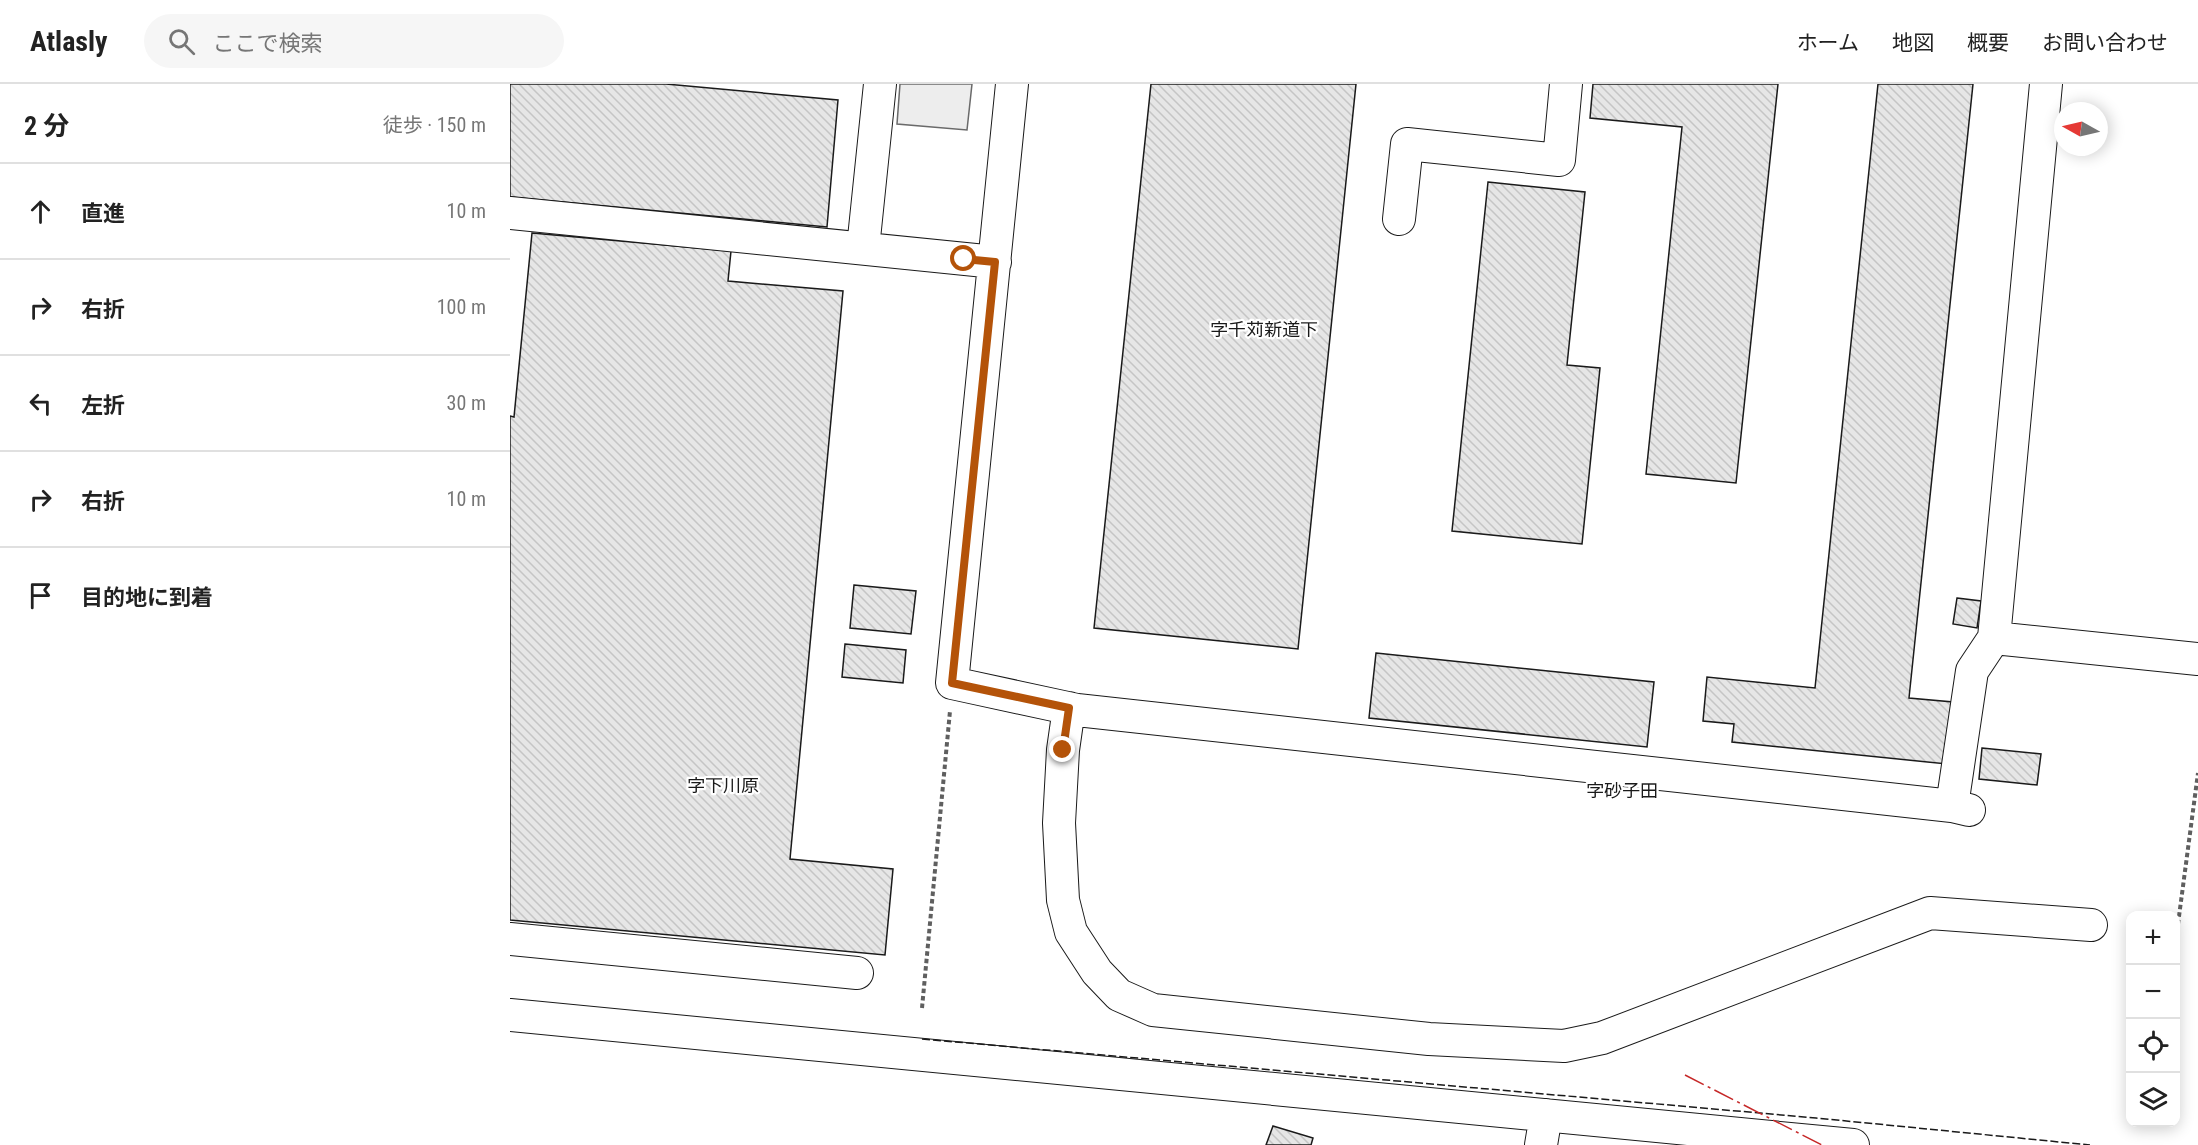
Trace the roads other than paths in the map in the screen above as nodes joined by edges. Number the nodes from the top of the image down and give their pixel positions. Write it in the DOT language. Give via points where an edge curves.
graph roads {
  1 [pos="879,84"];
  2 [pos="1012,84"];
  3 [pos="1566,84"];
  4 [pos="2046,84"];
  5 [pos="510,213"];
  6 [pos="1399,219"];
  7 [pos="863,248"];
  8 [pos="995,262"];
  9 [pos="1994,638"];
  10 [pos="2198,659"];
  11 [pos="1069,708"];
  12 [pos="2091,925"];
  13 [pos="510,939"];
  14 [pos="857,973"];
  15 [pos="510,1015"];
  16 [pos="1544,1130"];
  17 [pos="1853,1145"];
  1 -- 7 [label="street"];
  2 -- 8 [label="street"];
  3 -- 6 [label="street" via="1559,160 1407,144"];
  4 -- 9 [label="street"];
  5 -- 7 [label="street"];
  7 -- 8 [label="street"];
  8 -- 11 [label="street" via="952,683"];
  9 -- 10 [label="street"];
  9 -- 11 [label="street" via="1972,671 1960,808"];
  11 -- 12 [label="street" via="1059,823 1063,900 1071,932 1097,972 1119,995 1152,1010 1429,1039 1564,1046 1602,1038 1930,913"];
  13 -- 14 [label="street"];
  15 -- 16 [label="street"];
  16 -- 17 [label="street"];
}
